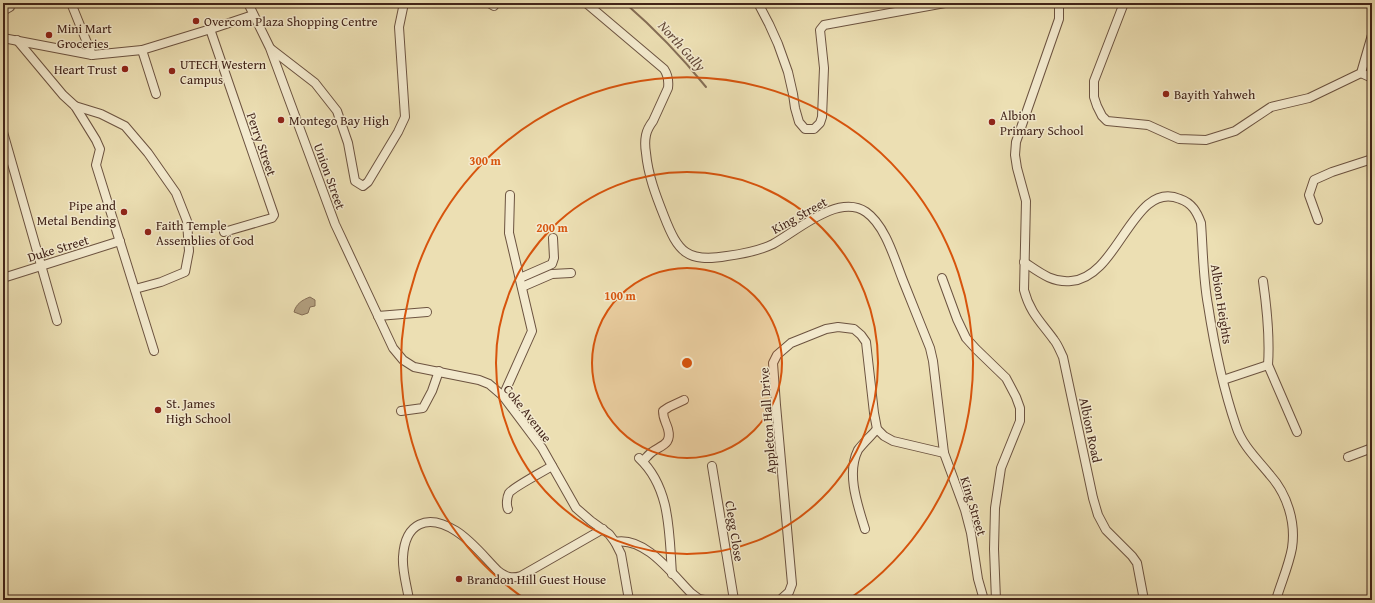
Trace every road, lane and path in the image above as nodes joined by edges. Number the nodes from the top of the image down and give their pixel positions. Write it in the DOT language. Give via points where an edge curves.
graph roads {
  1 [pos="10,3"];
  2 [pos="71,3"];
  3 [pos="248,3"];
  4 [pos="404,3"];
  5 [pos="586,3"];
  6 [pos="758,3"];
  7 [pos="945,3"];
  8 [pos="1059,3"];
  9 [pos="1124,3"];
  10 [pos="3,11"];
  11 [pos="253,15"];
  12 [pos="210,30"];
  13 [pos="1372,35"];
  14 [pos="3,38"];
  15 [pos="17,40"];
  16 [pos="270,48"];
  17 [pos="142,50"];
  18 [pos="92,55"];
  19 [pos="1361,73"];
  20 [pos="1372,78"];
  21 [pos="156,94"];
  22 [pos="75,106"];
  23 [pos="3,132"];
  24 [pos="1372,159"];
  25 [pos="510,195"];
  26 [pos="1318,220"];
  27 [pos="335,224"];
  28 [pos="224,232"];
  29 [pos="552,238"];
  30 [pos="120,241"];
  31 [pos="1024,262"];
  32 [pos="42,265"];
  33 [pos="571,273"];
  34 [pos="3,278"];
  35 [pos="942,278"];
  36 [pos="1263,281"];
  37 [pos="521,282"];
  38 [pos="135,289"];
  39 [pos="427,312"];
  40 [pos="378,316"];
  41 [pos="57,321"];
  42 [pos="154,351"];
  43 [pos="1268,365"];
  44 [pos="439,371"];
  45 [pos="1223,380"];
  46 [pos="503,396"];
  47 [pos="684,400"];
  48 [pos="401,411"];
  49 [pos="877,429"];
  50 [pos="1296,432"];
  51 [pos="1372,448"];
  52 [pos="944,453"];
  53 [pos="1348,456"];
  54 [pos="552,466"];
  55 [pos="712,466"];
  56 [pos="508,509"];
  57 [pos="602,529"];
  58 [pos="865,529"];
  59 [pos="615,542"];
  60 [pos="672,574"];
  61 [pos="409,600"];
  62 [pos="629,600"];
  63 [pos="704,600"];
  64 [pos="734,600"];
  65 [pos="780,600"];
  66 [pos="984,600"];
  67 [pos="996,600"];
  68 [pos="1144,600"];
  69 [pos="1276,600"];
  1 -- 10 [label="street" via="10,7"];
  2 -- 18 [label="street"];
  3 -- 11 [label="street, Union Street"];
  4 -- 16 [label="street" via="399,27 405,117 368,182 363,186 355,181 348,143 336,110 315,83"];
  5 -- 52 [label="street, King Street" via="667,74 668,88 646,134 646,159 653,189 671,235 684,251 704,259 749,252 772,244 821,215 841,207 855,207 866,212 877,222 887,240 930,348"];
  6 -- 7 [label="street" via="788,72 799,122 805,129 814,129 822,117 824,68 820,30 824,25"];
  8 -- 31 [label="street, Albion Road" via="1059,19 1016,142 1016,168 1026,201"];
  9 -- 19 [label="street" via="1094,81 1094,97 1102,116 1107,121 1148,125 1179,139 1206,140 1235,131 1271,107 1309,98"];
  11 -- 12 [label="street"];
  11 -- 16 [label="street, Union Street"];
  12 -- 17 [label="street"];
  12 -- 28 [label="street, Perry Street" via="274,215 272,218"];
  13 -- 19 [label="street"];
  14 -- 15 [label="street"];
  15 -- 18 [label="street"];
  15 -- 22 [label="street"];
  16 -- 27 [label="street, Union Street"];
  17 -- 18 [label="street"];
  17 -- 21 [label="street"];
  19 -- 20 [label="street"];
  22 -- 30 [label="street" via="100,149 96,164"];
  22 -- 38 [label="street" via="101,114 125,126 176,192 187,221 189,251 185,272"];
  23 -- 32 [label="street"];
  24 -- 26 [label="street" via="1314,180 1310,195"];
  25 -- 37 [label="street" via="509,233"];
  27 -- 40 [label="street, Coke Avenue"];
  29 -- 37 [label="street" via="552,264"];
  30 -- 32 [label="street, Duke Street"];
  30 -- 38 [label="street"];
  31 -- 45 [label="street, Albion Heights" via="1046,277 1059,281 1085,278 1106,261 1143,208 1153,200 1172,196 1187,202 1198,214 1201,223 1208,304"];
  31 -- 68 [label="street, Albion Road" via="1024,290 1027,303 1063,357 1098,515 1106,530 1137,563"];
  32 -- 34 [label="street, Duke Street"];
  32 -- 41 [label="street"];
  33 -- 37 [label="street" via="552,274"];
  35 -- 67 [label="street" via="966,338 1006,378 1020,408 1020,421 1002,468 996,508"];
  36 -- 43 [label="street" via="1269,337"];
  37 -- 46 [label="street" via="532,330"];
  38 -- 42 [label="street"];
  39 -- 40 [label="street"];
  40 -- 44 [label="street, Coke Avenue" via="393,348 403,360 414,367"];
  43 -- 45 [label="street"];
  43 -- 50 [label="street"];
  44 -- 46 [label="street, Coke Avenue" via="479,380 489,384"];
  44 -- 48 [label="street" via="423,408"];
  45 -- 69 [label="street, Albion Heights" via="1241,439 1273,477 1284,495 1290,512 1292,548"];
  46 -- 54 [label="street, Coke Avenue" via="542,448"];
  47 -- 60 [label="street" via="663,411 669,438 665,445 641,459 661,488 668,518"];
  49 -- 52 [label="street" via="893,441"];
  49 -- 58 [label="street" via="858,450 852,479"];
  49 -- 65 [label="street, Appleton Hall Drive" via="866,342 854,329 826,329 791,343 777,355 773,363 792,584 789,592"];
  51 -- 53 [label="street"];
  52 -- 66 [label="street, King Street" via="965,510"];
  54 -- 56 [label="street" via="514,488 509,493 506,506"];
  54 -- 57 [label="street, Coke Avenue" via="576,508"];
  55 -- 64 [label="street, Clegg Close"];
  57 -- 59 [label="street, Coke Avenue"];
  57 -- 61 [label="street" via="521,576 510,578 498,571 457,532 438,522 423,523 413,530 405,542 404,575"];
  59 -- 60 [label="street" via="623,540 648,550"];
  59 -- 62 [label="street, Coke Avenue" via="621,554"];
  60 -- 63 [label="street" via="691,593"];
}
